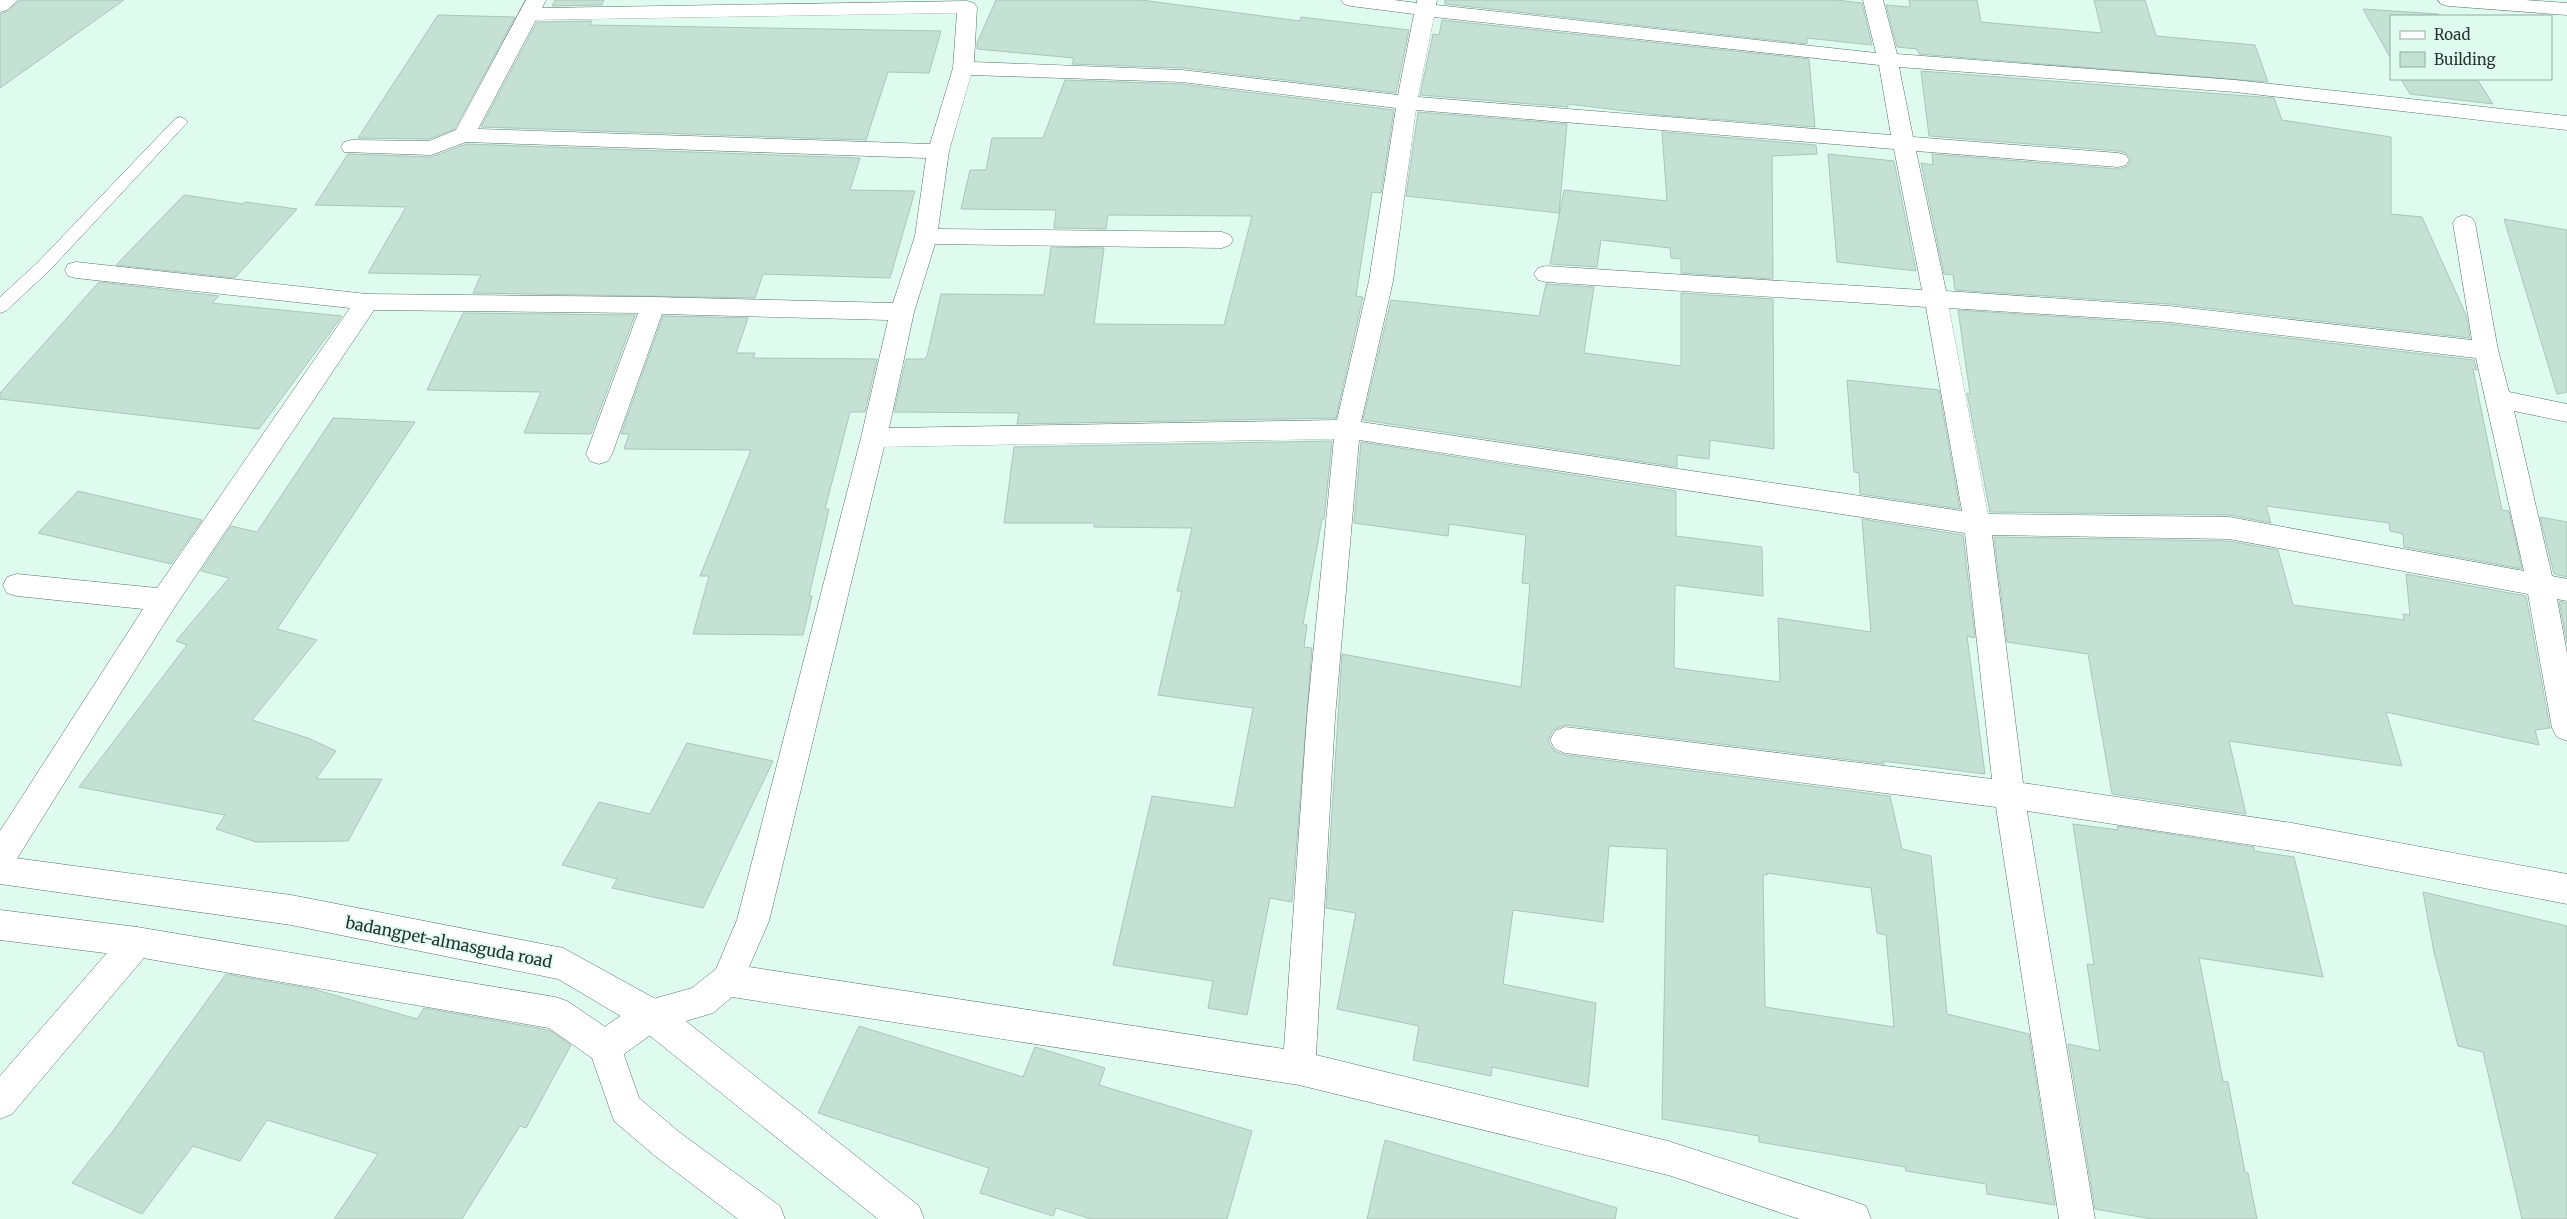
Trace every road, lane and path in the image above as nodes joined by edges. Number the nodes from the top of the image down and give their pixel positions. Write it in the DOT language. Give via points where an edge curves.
graph roads {
  1 [pos="8,0"];
  2 [pos="1351,0"];
  3 [pos="1873,0"];
  4 [pos="2448,0"];
  5 [pos="969,4"];
  6 [pos="1426,5"];
  7 [pos="0,6"];
  8 [pos="532,7"];
  9 [pos="2567,9"];
  10 [pos="1888,60"];
  11 [pos="963,68"];
  12 [pos="1407,103"];
  13 [pos="180,122"];
  14 [pos="2567,124"];
  15 [pos="464,134"];
  16 [pos="1903,142"];
  17 [pos="352,147"];
  18 [pos="938,151"];
  19 [pos="2118,160"];
  20 [pos="2464,224"];
  21 [pos="926,236"];
  22 [pos="1222,240"];
  23 [pos="44,266"];
  24 [pos="76,270"];
  25 [pos="1546,274"];
  26 [pos="1936,299"];
  27 [pos="367,302"];
  28 [pos="653,305"];
  29 [pos="0,307"];
  30 [pos="902,312"];
  31 [pos="2486,350"];
  32 [pos="2499,399"];
  33 [pos="2567,413"];
  34 [pos="1347,429"];
  35 [pos="874,438"];
  36 [pos="599,454"];
  37 [pos="1977,524"];
  38 [pos="2540,583"];
  39 [pos="17,585"];
  40 [pos="2567,590"];
  41 [pos="164,600"];
  42 [pos="2567,728"];
  43 [pos="1565,740"];
  44 [pos="2009,796"];
  45 [pos="0,858"];
  46 [pos="0,870"];
  47 [pos="2567,888"];
  48 [pos="0,925"];
  49 [pos="137,942"];
  50 [pos="727,980"];
  51 [pos="651,1015"];
  52 [pos="605,1047"];
  53 [pos="1299,1068"];
  54 [pos="0,1102"];
  55 [pos="767,1219"];
  56 [pos="906,1219"];
  57 [pos="1854,1219"];
  58 [pos="2077,1219"];
  1 -- 7 [label="street"];
  2 -- 6 [label="street"];
  3 -- 10 [label="street"];
  4 -- 9 [label="street"];
  5 -- 8 [label="street"];
  5 -- 11 [label="street"];
  6 -- 10 [label="street"];
  6 -- 12 [label="street"];
  8 -- 15 [label="street"];
  10 -- 14 [label="street" via="2235,86"];
  10 -- 16 [label="street"];
  11 -- 12 [label="street" via="1182,76"];
  11 -- 18 [label="street"];
  12 -- 16 [label="street"];
  12 -- 34 [label="street" via="1381,281"];
  13 -- 23 [label="lane"];
  15 -- 17 [label="street" via="431,148"];
  15 -- 18 [label="street"];
  16 -- 19 [label="street"];
  16 -- 26 [label="street"];
  18 -- 21 [label="street"];
  20 -- 31 [label="street"];
  21 -- 22 [label="street"];
  21 -- 30 [label="street"];
  23 -- 24 [label="lane"];
  23 -- 29 [label="lane"];
  24 -- 27 [label="street"];
  25 -- 26 [label="street"];
  26 -- 31 [label="street" via="2169,314"];
  26 -- 37 [label="street"];
  27 -- 28 [label="street"];
  27 -- 41 [label="street"];
  28 -- 30 [label="street"];
  28 -- 36 [label="street"];
  30 -- 35 [label="street"];
  31 -- 32 [label="street"];
  32 -- 33 [label="street"];
  32 -- 38 [label="street"];
  34 -- 35 [label="street"];
  34 -- 37 [label="street"];
  34 -- 53 [label="street" via="1321,717"];
  35 -- 50 [label="street" via="752,921"];
  37 -- 38 [label="street" via="2229,528"];
  37 -- 44 [label="street"];
  38 -- 40 [label="street"];
  38 -- 42 [label="street"];
  39 -- 41 [label="street"];
  41 -- 45 [label="street"];
  43 -- 44 [label="street"];
  44 -- 47 [label="street" via="2292,837"];
  44 -- 58 [label="street"];
  46 -- 51 [label="street, badangpet-almasguda road" via="291,910 563,964"];
  48 -- 49 [label="street"];
  49 -- 52 [label="street" via="555,1013"];
  49 -- 54 [label="street"];
  50 -- 51 [label="street" via="701,1002"];
  50 -- 53 [label="street"];
  51 -- 52 [label="street"];
  51 -- 56 [label="street, badangpet-almasguda road"];
  52 -- 55 [label="street" via="626,1108 667,1144"];
  53 -- 57 [label="street" via="1668,1158"];
}
